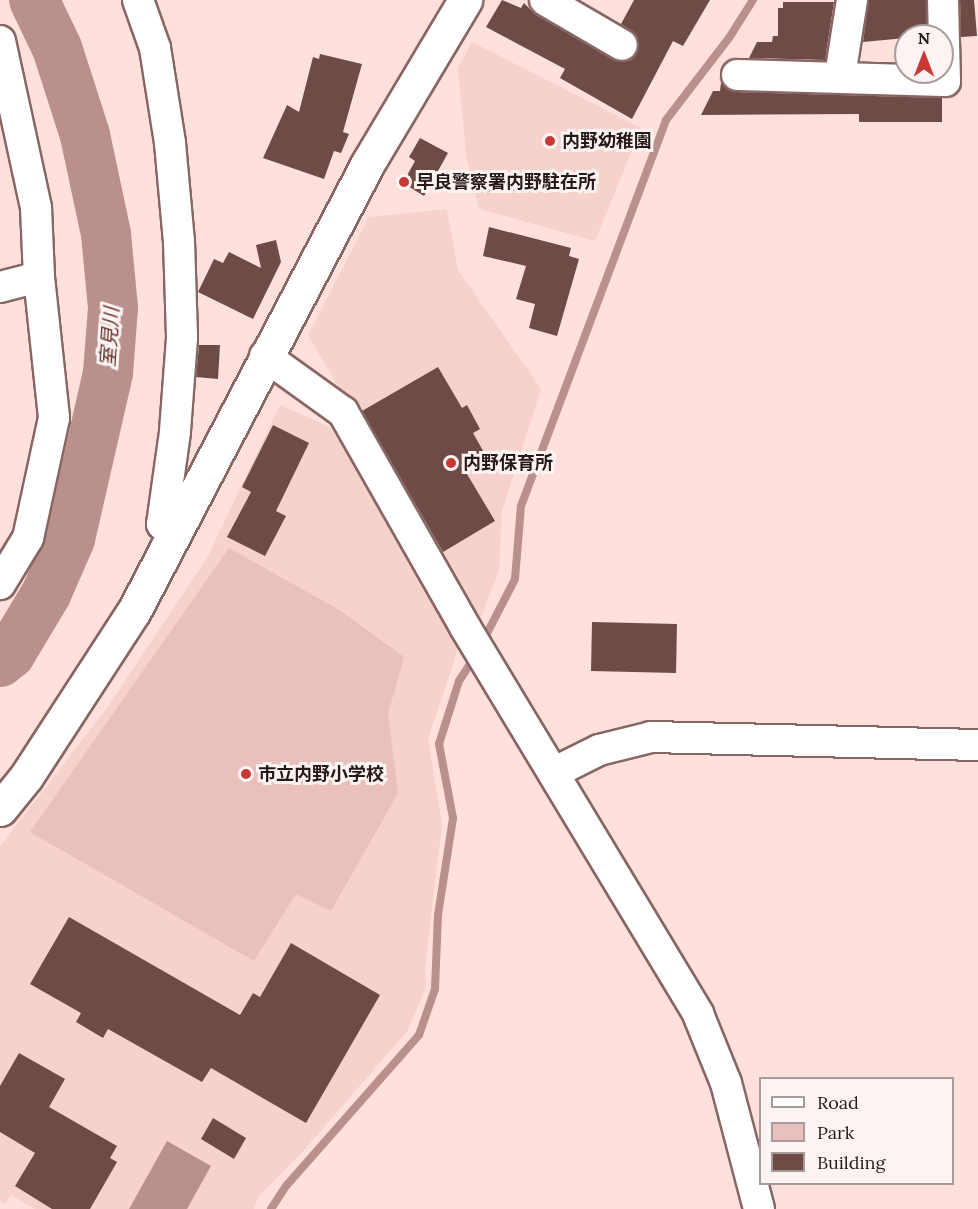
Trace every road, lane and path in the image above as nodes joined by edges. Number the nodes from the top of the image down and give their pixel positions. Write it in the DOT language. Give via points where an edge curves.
graph roads {
  1 [pos="138,0"];
  2 [pos="465,0"];
  3 [pos="545,0"];
  4 [pos="852,0"];
  5 [pos="943,0"];
  6 [pos="0,41"];
  7 [pos="622,45"];
  8 [pos="737,75"];
  9 [pos="840,76"];
  10 [pos="39,277"];
  11 [pos="0,287"];
  12 [pos="265,356"];
  13 [pos="176,536"];
  14 [pos="0,584"];
  15 [pos="978,745"];
  16 [pos="555,772"];
  17 [pos="0,808"];
  18 [pos="759,1209"];
  1 -- 13 [label="street" via="155,48 170,143 179,240 182,338 176,432 162,524"];
  2 -- 12 [label="street" via="368,163"];
  3 -- 7 [label="street"];
  4 -- 9 [label="street"];
  5 -- 9 [label="street" via="945,81"];
  6 -- 10 [label="street" via="36,208"];
  8 -- 9 [label="street"];
  10 -- 11 [label="street"];
  10 -- 14 [label="street" via="54,418 28,538"];
  12 -- 13 [label="street"];
  12 -- 16 [label="street" via="343,412 465,627"];
  13 -- 17 [label="street" via="134,611 26,777"];
  15 -- 16 [label="street" via="651,737 599,750"];
  16 -- 18 [label="street" via="698,1014 726,1083"];
}
